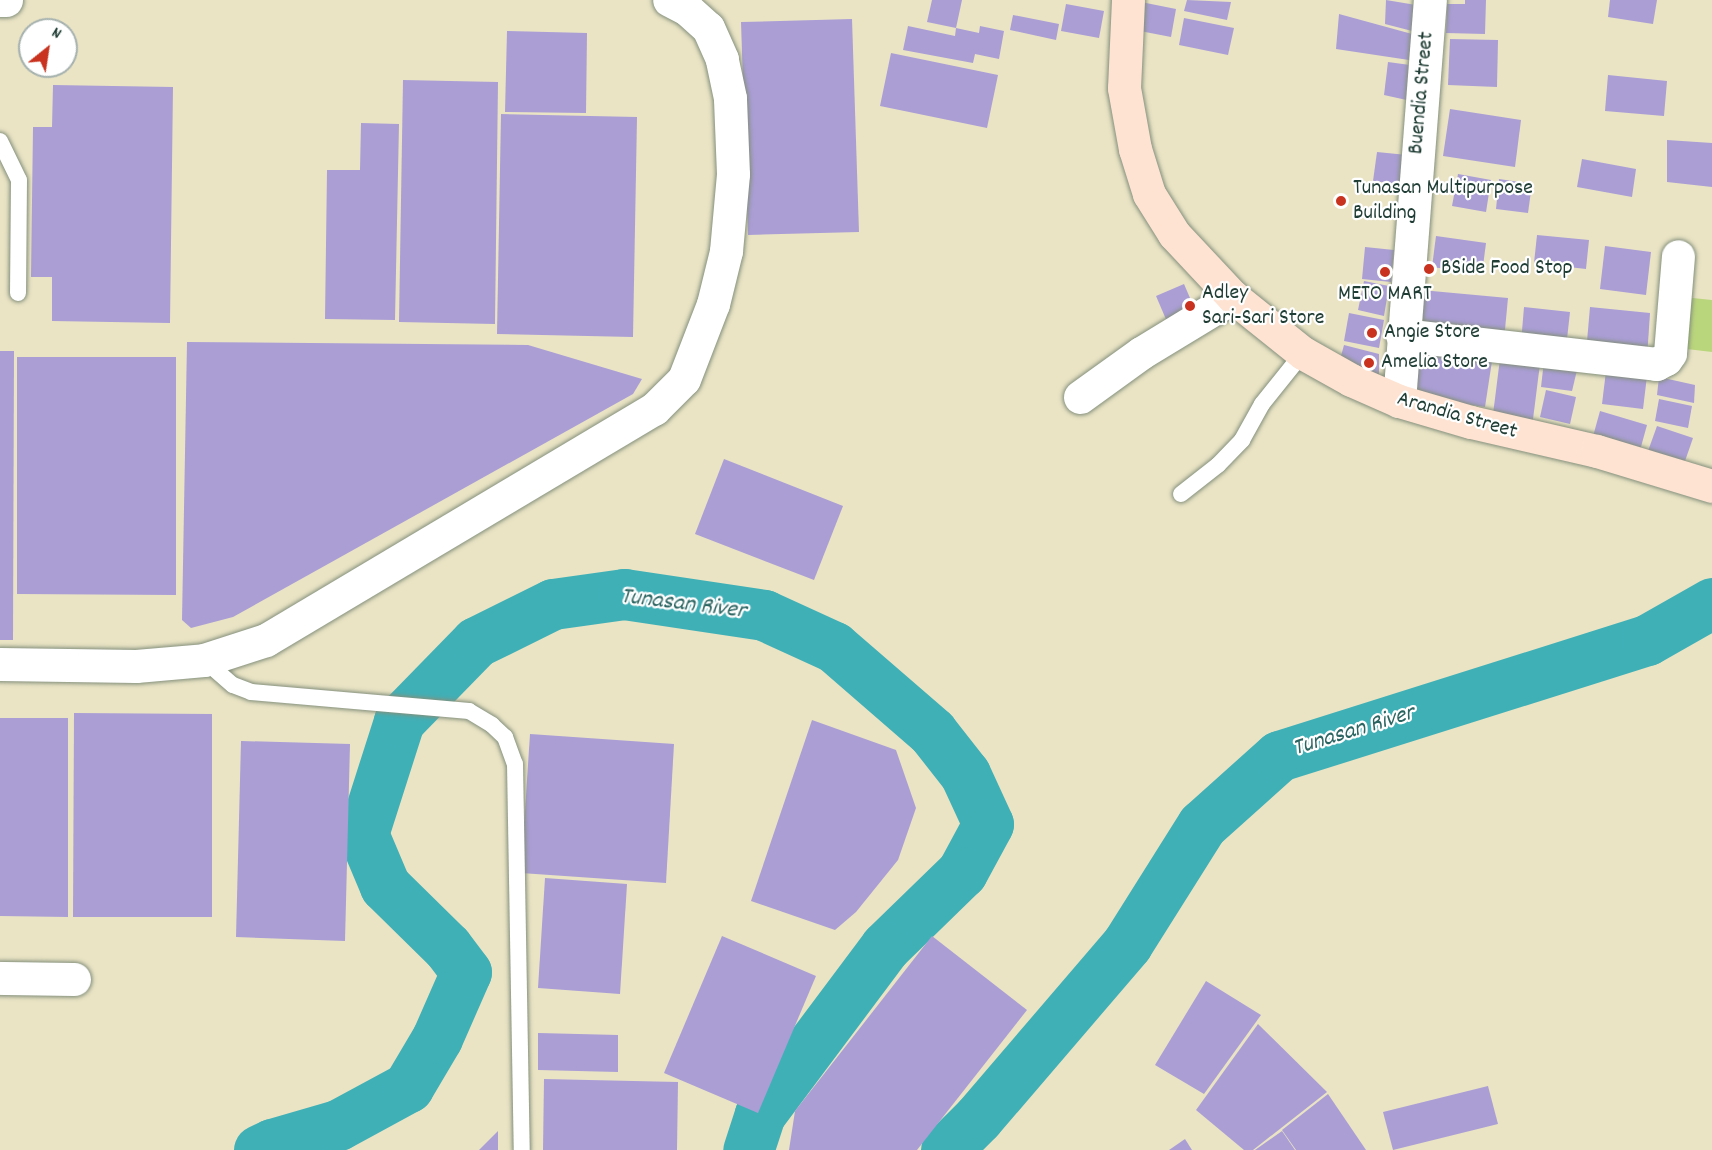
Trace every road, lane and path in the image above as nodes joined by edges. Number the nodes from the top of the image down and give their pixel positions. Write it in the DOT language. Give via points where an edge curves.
graph roads {
  1 [pos="0,0"];
  2 [pos="6,0"];
  3 [pos="669,0"];
  4 [pos="1128,0"];
  5 [pos="1430,0"];
  6 [pos="0,141"];
  7 [pos="1678,256"];
  8 [pos="18,293"];
  9 [pos="1233,297"];
  10 [pos="1402,335"];
  11 [pos="1303,353"];
  12 [pos="1080,397"];
  13 [pos="1399,401"];
  14 [pos="1712,486"];
  15 [pos="1181,494"];
  16 [pos="204,660"];
  17 [pos="0,664"];
  18 [pos="0,978"];
  19 [pos="74,979"];
  20 [pos="522,1150"];
  1 -- 2 [label="street"];
  3 -- 16 [label="street" via="687,9 708,28 722,59 730,98 733,174 726,251 713,304 684,379 654,409 266,640"];
  4 -- 9 [label="street, Arandia Street" via="1124,88 1135,149 1149,194 1174,234"];
  5 -- 10 [label="street, Buendia Street"];
  6 -- 8 [label="lane" via="20,180"];
  7 -- 10 [label="street" via="1670,353 1656,364"];
  9 -- 11 [label="street, Arandia Street"];
  9 -- 12 [label="street" via="1141,353"];
  10 -- 13 [label="street, Buendia Street"];
  11 -- 13 [label="street, Arandia Street"];
  11 -- 15 [label="lane" via="1262,404 1242,440"];
  13 -- 14 [label="street, Arandia Street" via="1596,451"];
  16 -- 17 [label="street" via="136,666"];
  16 -- 20 [label="lane" via="233,685 251,692 469,711 506,737 515,764"];
  18 -- 19 [label="street"];
}
